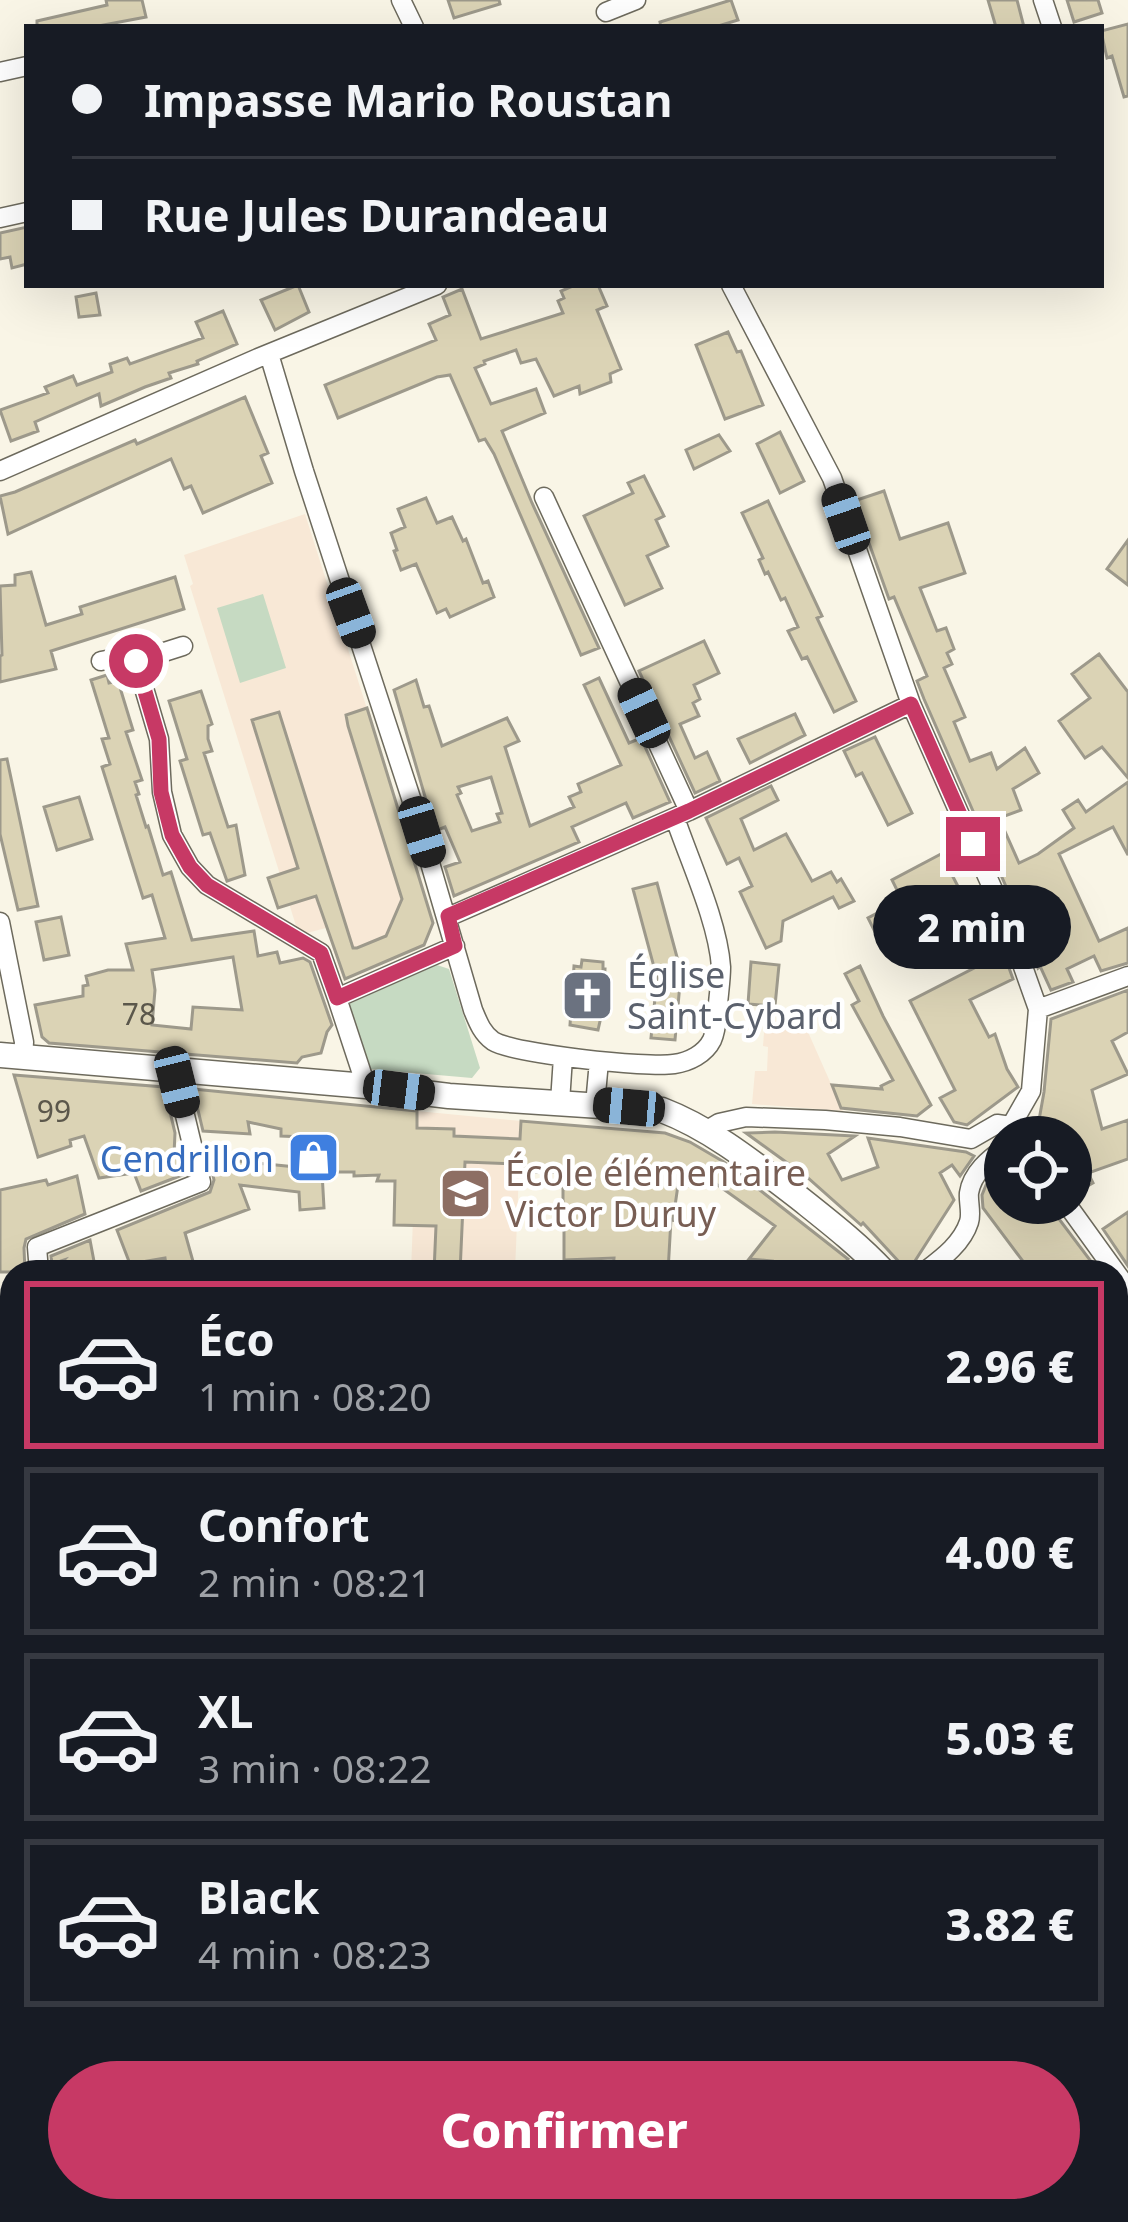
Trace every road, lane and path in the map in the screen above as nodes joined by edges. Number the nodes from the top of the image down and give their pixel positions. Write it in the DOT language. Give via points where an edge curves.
graph roads {
  1 [pos="636,0"];
  2 [pos="607,13"];
  3 [pos="430,288"];
  4 [pos="733,288"];
  5 [pos="269,354"];
  6 [pos="0,471"];
  7 [pos="544,497"];
  8 [pos="183,646"];
  9 [pos="101,661"];
  10 [pos="136,661"];
  11 [pos="911,704"];
  12 [pos="682,814"];
  13 [pos="448,916"];
  14 [pos="0,922"];
  15 [pos="455,946"];
  16 [pos="1128,976"];
  17 [pos="337,998"];
  18 [pos="1038,1009"];
  19 [pos="12,1057"];
  20 [pos="563,1057"];
  21 [pos="599,1061"];
  22 [pos="178,1072"];
  23 [pos="366,1086"];
  24 [pos="560,1102"];
  25 [pos="596,1105"];
  26 [pos="1021,1116"];
  27 [pos="704,1132"];
  28 [pos="984,1132"];
  29 [pos="971,1139"];
  30 [pos="984,1146"];
  31 [pos="984,1166"];
  32 [pos="1081,1224"];
  33 [pos="38,1260"];
  34 [pos="872,1260"];
  35 [pos="940,1260"];
  36 [pos="1108,1260"];
  1 -- 2 [label="street"];
  3 -- 5 [label="street"];
  4 -- 11 [label="street" via="832,478"];
  5 -- 6 [label="street"];
  5 -- 13 [label="street"];
  7 -- 12 [label="street"];
  8 -- 10 [label="street"];
  9 -- 10 [label="street"];
  10 -- 17 [label="street" via="159,739 172,835 190,867 321,953"];
  11 -- 12 [label="street"];
  11 -- 18 [label="street"];
  12 -- 13 [label="street"];
  12 -- 21 [label="street" via="721,968 711,1042 671,1065"];
  13 -- 15 [label="street"];
  14 -- 19 [label="street" via="24,1042"];
  15 -- 17 [label="street"];
  15 -- 20 [label="street" via="483,1031 508,1048"];
  16 -- 18 [label="street"];
  17 -- 23 [label="street"];
  18 -- 26 [label="street"];
  19 -- 22 [label="main road"];
  20 -- 21 [label="street"];
  20 -- 24 [label="street"];
  21 -- 25 [label="street"];
  22 -- 23 [label="main road"];
  22 -- 33 [label="street" via="202,1182 37,1247"];
  23 -- 24 [label="main road"];
  24 -- 25 [label="main road"];
  25 -- 27 [label="main road" via="662,1110"];
  27 -- 29 [label="street" via="746,1118 825,1120"];
  27 -- 34 [label="main road"];
  28 -- 29 [label="street"];
  29 -- 30 [label="street"];
  31 -- 35 [label="street" via="969,1191 971,1219"];
  32 -- 36 [label="street"];
}
